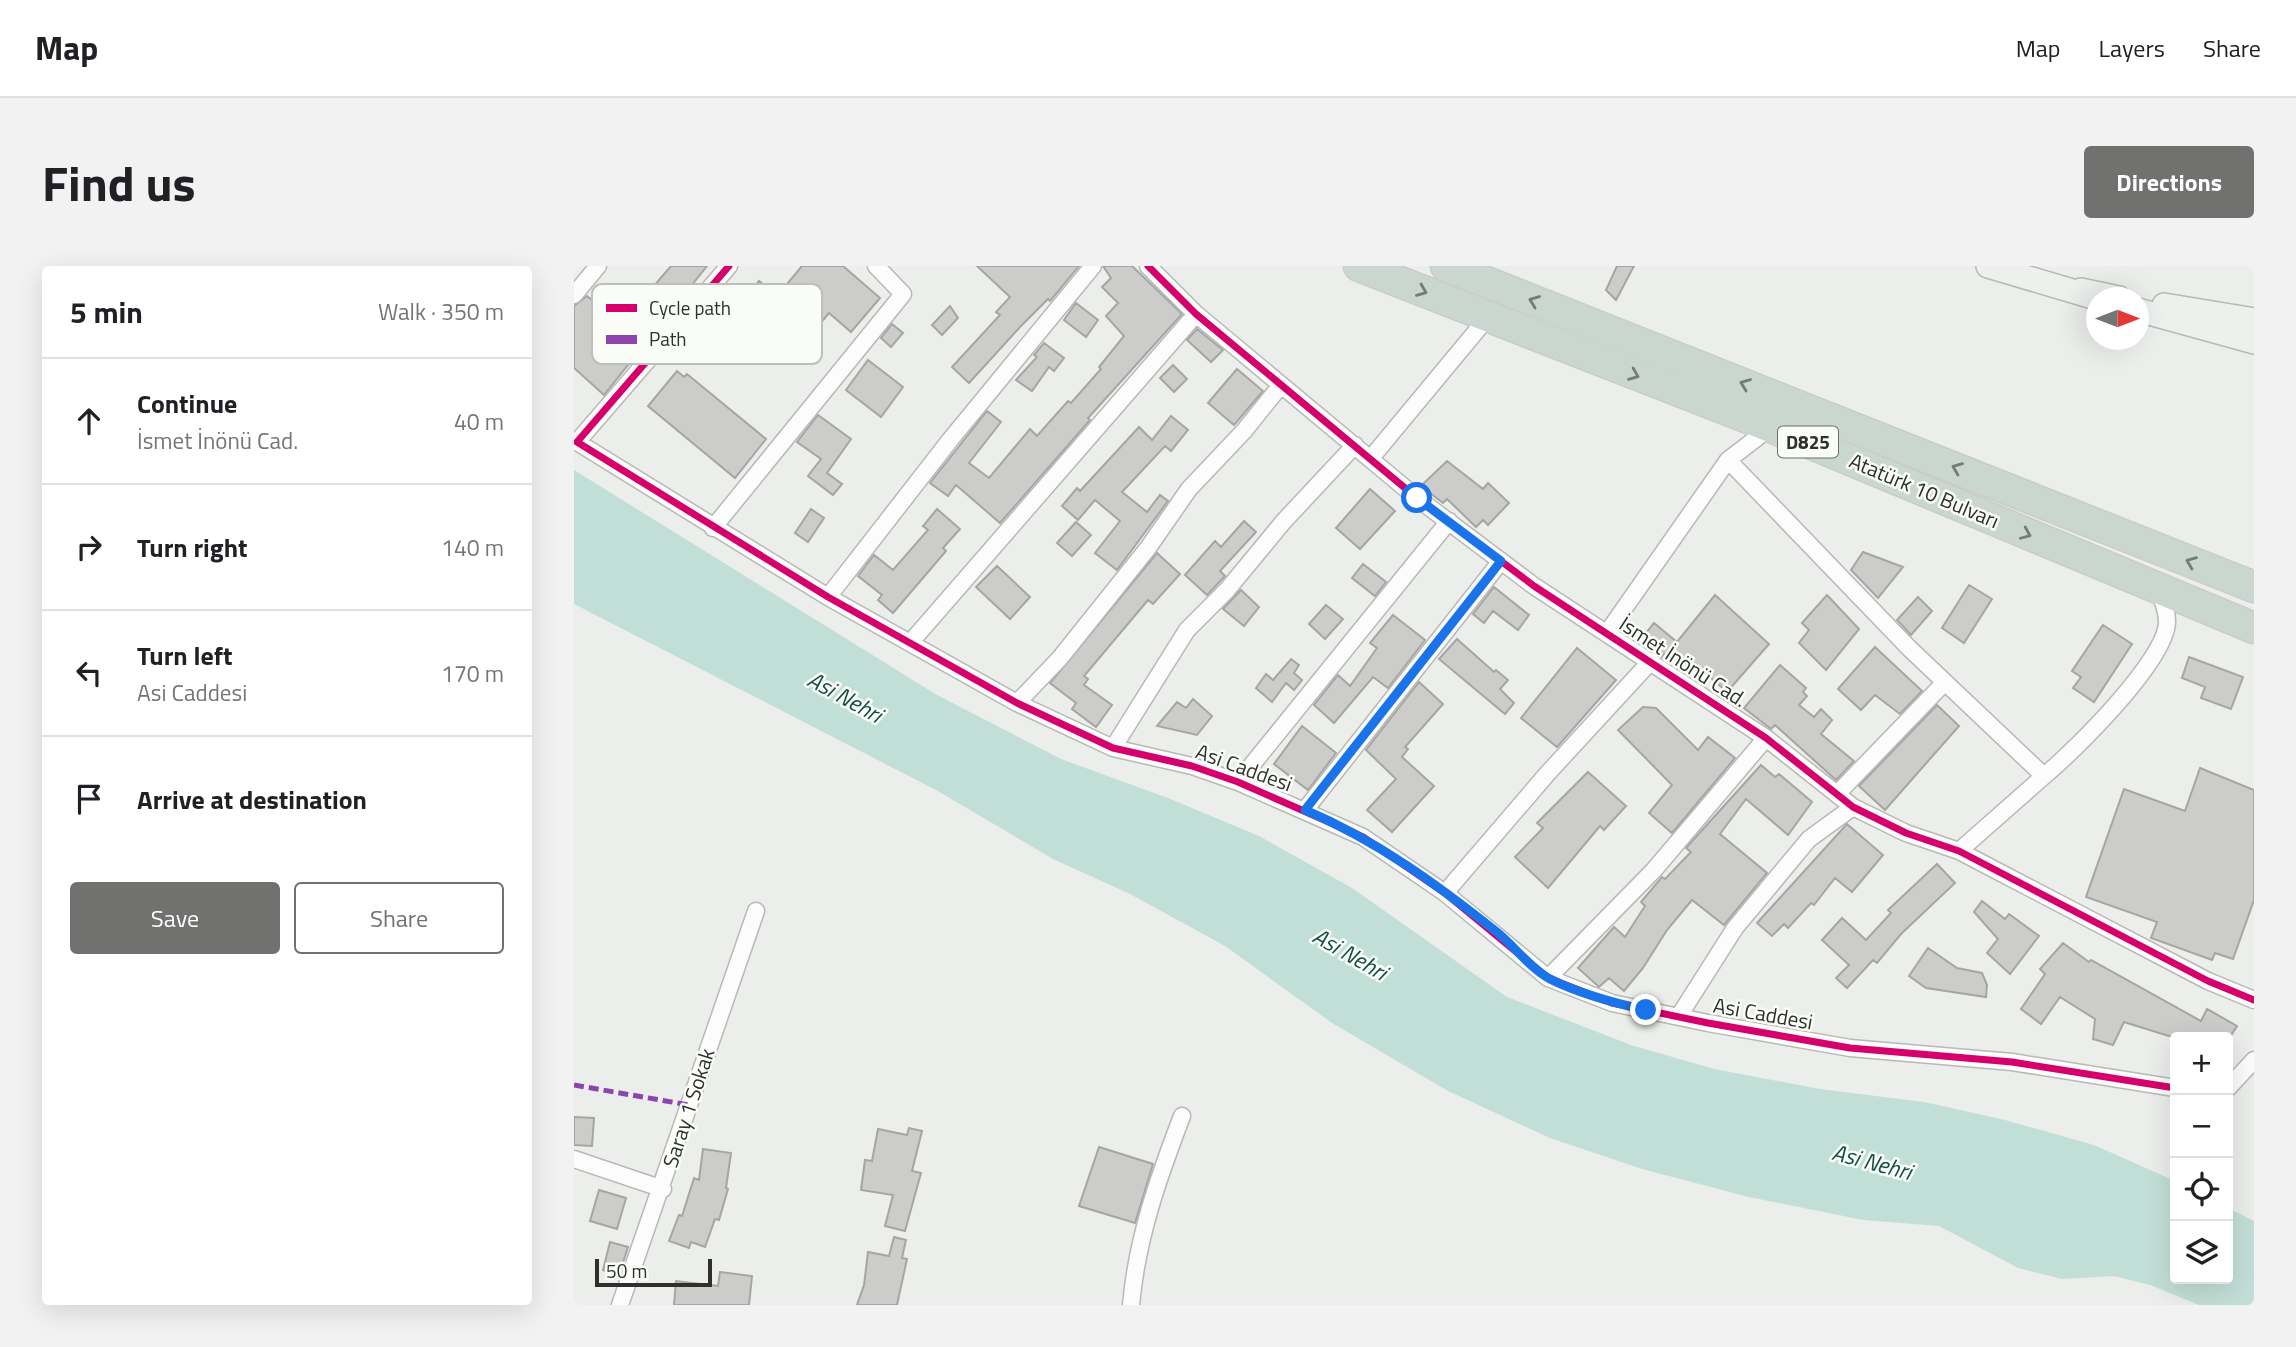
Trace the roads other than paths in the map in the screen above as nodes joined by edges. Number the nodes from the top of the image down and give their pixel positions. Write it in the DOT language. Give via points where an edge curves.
graph roads {
  1 [pos="598,266"];
  2 [pos="729,266"];
  3 [pos="876,266"];
  4 [pos="1093,266"];
  5 [pos="1148,266"];
  6 [pos="1359,266"];
  7 [pos="1446,266"];
  8 [pos="1989,266"];
  9 [pos="713,284"];
  10 [pos="2053,285"];
  11 [pos="2086,292"];
  12 [pos="574,295"];
  13 [pos="2086,295"];
  14 [pos="2149,303"];
  15 [pos="2149,311"];
  16 [pos="1196,314"];
  17 [pos="1488,317"];
  18 [pos="2249,325"];
  19 [pos="643,364"];
  20 [pos="1281,385"];
  21 [pos="1771,427"];
  22 [pos="576,441"];
  23 [pos="1355,445"];
  24 [pos="1371,458"];
  25 [pos="1728,460"];
  26 [pos="1449,521"];
  27 [pos="713,528"];
  28 [pos="1501,561"];
  29 [pos="2254,587"];
  30 [pos="2160,589"];
  31 [pos="828,597"];
  32 [pos="2254,628"];
  33 [pos="1607,633"];
  34 [pos="910,643"];
  35 [pos="1651,662"];
  36 [pos="1945,682"];
  37 [pos="1017,703"];
  38 [pos="1766,738"];
  39 [pos="1113,748"];
  40 [pos="2044,776"];
  41 [pos="1238,782"];
  42 [pos="1837,794"];
  43 [pos="1853,807"];
  44 [pos="1305,810"];
  45 [pos="1959,851"];
  46 [pos="1445,893"];
  47 [pos="756,911"];
  48 [pos="1548,978"];
  49 [pos="2254,999"];
  50 [pos="1679,1016"];
  51 [pos="2254,1060"];
  52 [pos="2233,1083"];
  53 [pos="2170,1087"];
  54 [pos="1182,1116"];
  55 [pos="574,1159"];
  56 [pos="663,1189"];
  57 [pos="620,1305"];
  58 [pos="1131,1305"];
  1 -- 12 [label="street"];
  2 -- 9 [label="street"];
  3 -- 27 [label="street" via="903,294"];
  4 -- 31 [label="street"];
  5 -- 16 [label="street, İsmet İnönü Cad."];
  6 -- 17 [label="highway, Atatürk 10 Bulvarı / D825, one-way"];
  29 -- 7 [label="highway, Atatürk 10 Bulvarı / D825, one-way"];
  8 -- 10 [label="street"];
  10 -- 11 [label="street"];
  10 -- 13 [label="street"];
  14 -- 18 [label="street"];
  15 -- 18 [label="street"];
  16 -- 20 [label="street, İsmet İnönü Cad."];
  16 -- 34 [label="street"];
  17 -- 21 [label="highway, Atatürk 10 Bulvarı / D825, one-way"];
  17 -- 24 [label="street"];
  19 -- 22 [label="street"];
  20 -- 23 [label="street, İsmet İnönü Cad."];
  20 -- 37 [label="street" via="1189,489 1060,658"];
  21 -- 25 [label="street"];
  21 -- 30 [label="highway, Atatürk 10 Bulvarı / D825, one-way"];
  22 -- 27 [label="street, Asi Caddesi"];
  23 -- 24 [label="street, İsmet İnönü Cad."];
  23 -- 39 [label="street" via="1187,630"];
  24 -- 26 [label="street, İsmet İnönü Cad."];
  25 -- 33 [label="street"];
  25 -- 36 [label="street"];
  26 -- 28 [label="street, İsmet İnönü Cad."];
  26 -- 41 [label="street"];
  27 -- 31 [label="street, Asi Caddesi"];
  28 -- 33 [label="street, İsmet İnönü Cad."];
  28 -- 44 [label="street"];
  30 -- 32 [label="highway, Atatürk 10 Bulvarı / D825"];
  30 -- 40 [label="street" via="2168,623 2151,661 2067,757"];
  31 -- 34 [label="street, Asi Caddesi"];
  33 -- 35 [label="street, İsmet İnönü Cad."];
  34 -- 37 [label="street, Asi Caddesi"];
  35 -- 38 [label="street, İsmet İnönü Cad."];
  35 -- 46 [label="street"];
  36 -- 40 [label="street"];
  36 -- 42 [label="street"];
  37 -- 39 [label="street, Asi Caddesi"];
  38 -- 42 [label="street, İsmet İnönü Cad."];
  38 -- 48 [label="street" via="1654,870"];
  39 -- 41 [label="street, Asi Caddesi"];
  40 -- 45 [label="street"];
  41 -- 44 [label="street, Asi Caddesi"];
  42 -- 43 [label="street, İsmet İnönü Cad."];
  43 -- 45 [label="street, İsmet İnönü Cad." via="1906,833"];
  43 -- 50 [label="street" via="1808,839 1735,928"];
  44 -- 46 [label="street, Asi Caddesi" via="1363,837"];
  45 -- 49 [label="street, İsmet İnönü Cad." via="2196,975"];
  46 -- 48 [label="street, Asi Caddesi"];
  47 -- 56 [label="street, Saray 1 Sokak"];
  48 -- 50 [label="street, Asi Caddesi" via="1612,1003"];
  50 -- 53 [label="street, Asi Caddesi" via="1850,1048 2012,1062"];
  51 -- 52 [label="street"];
  54 -- 58 [label="street" via="1150,1201 1134,1266"];
  55 -- 56 [label="street"];
  56 -- 57 [label="street, Saray 1 Sokak"];
}
